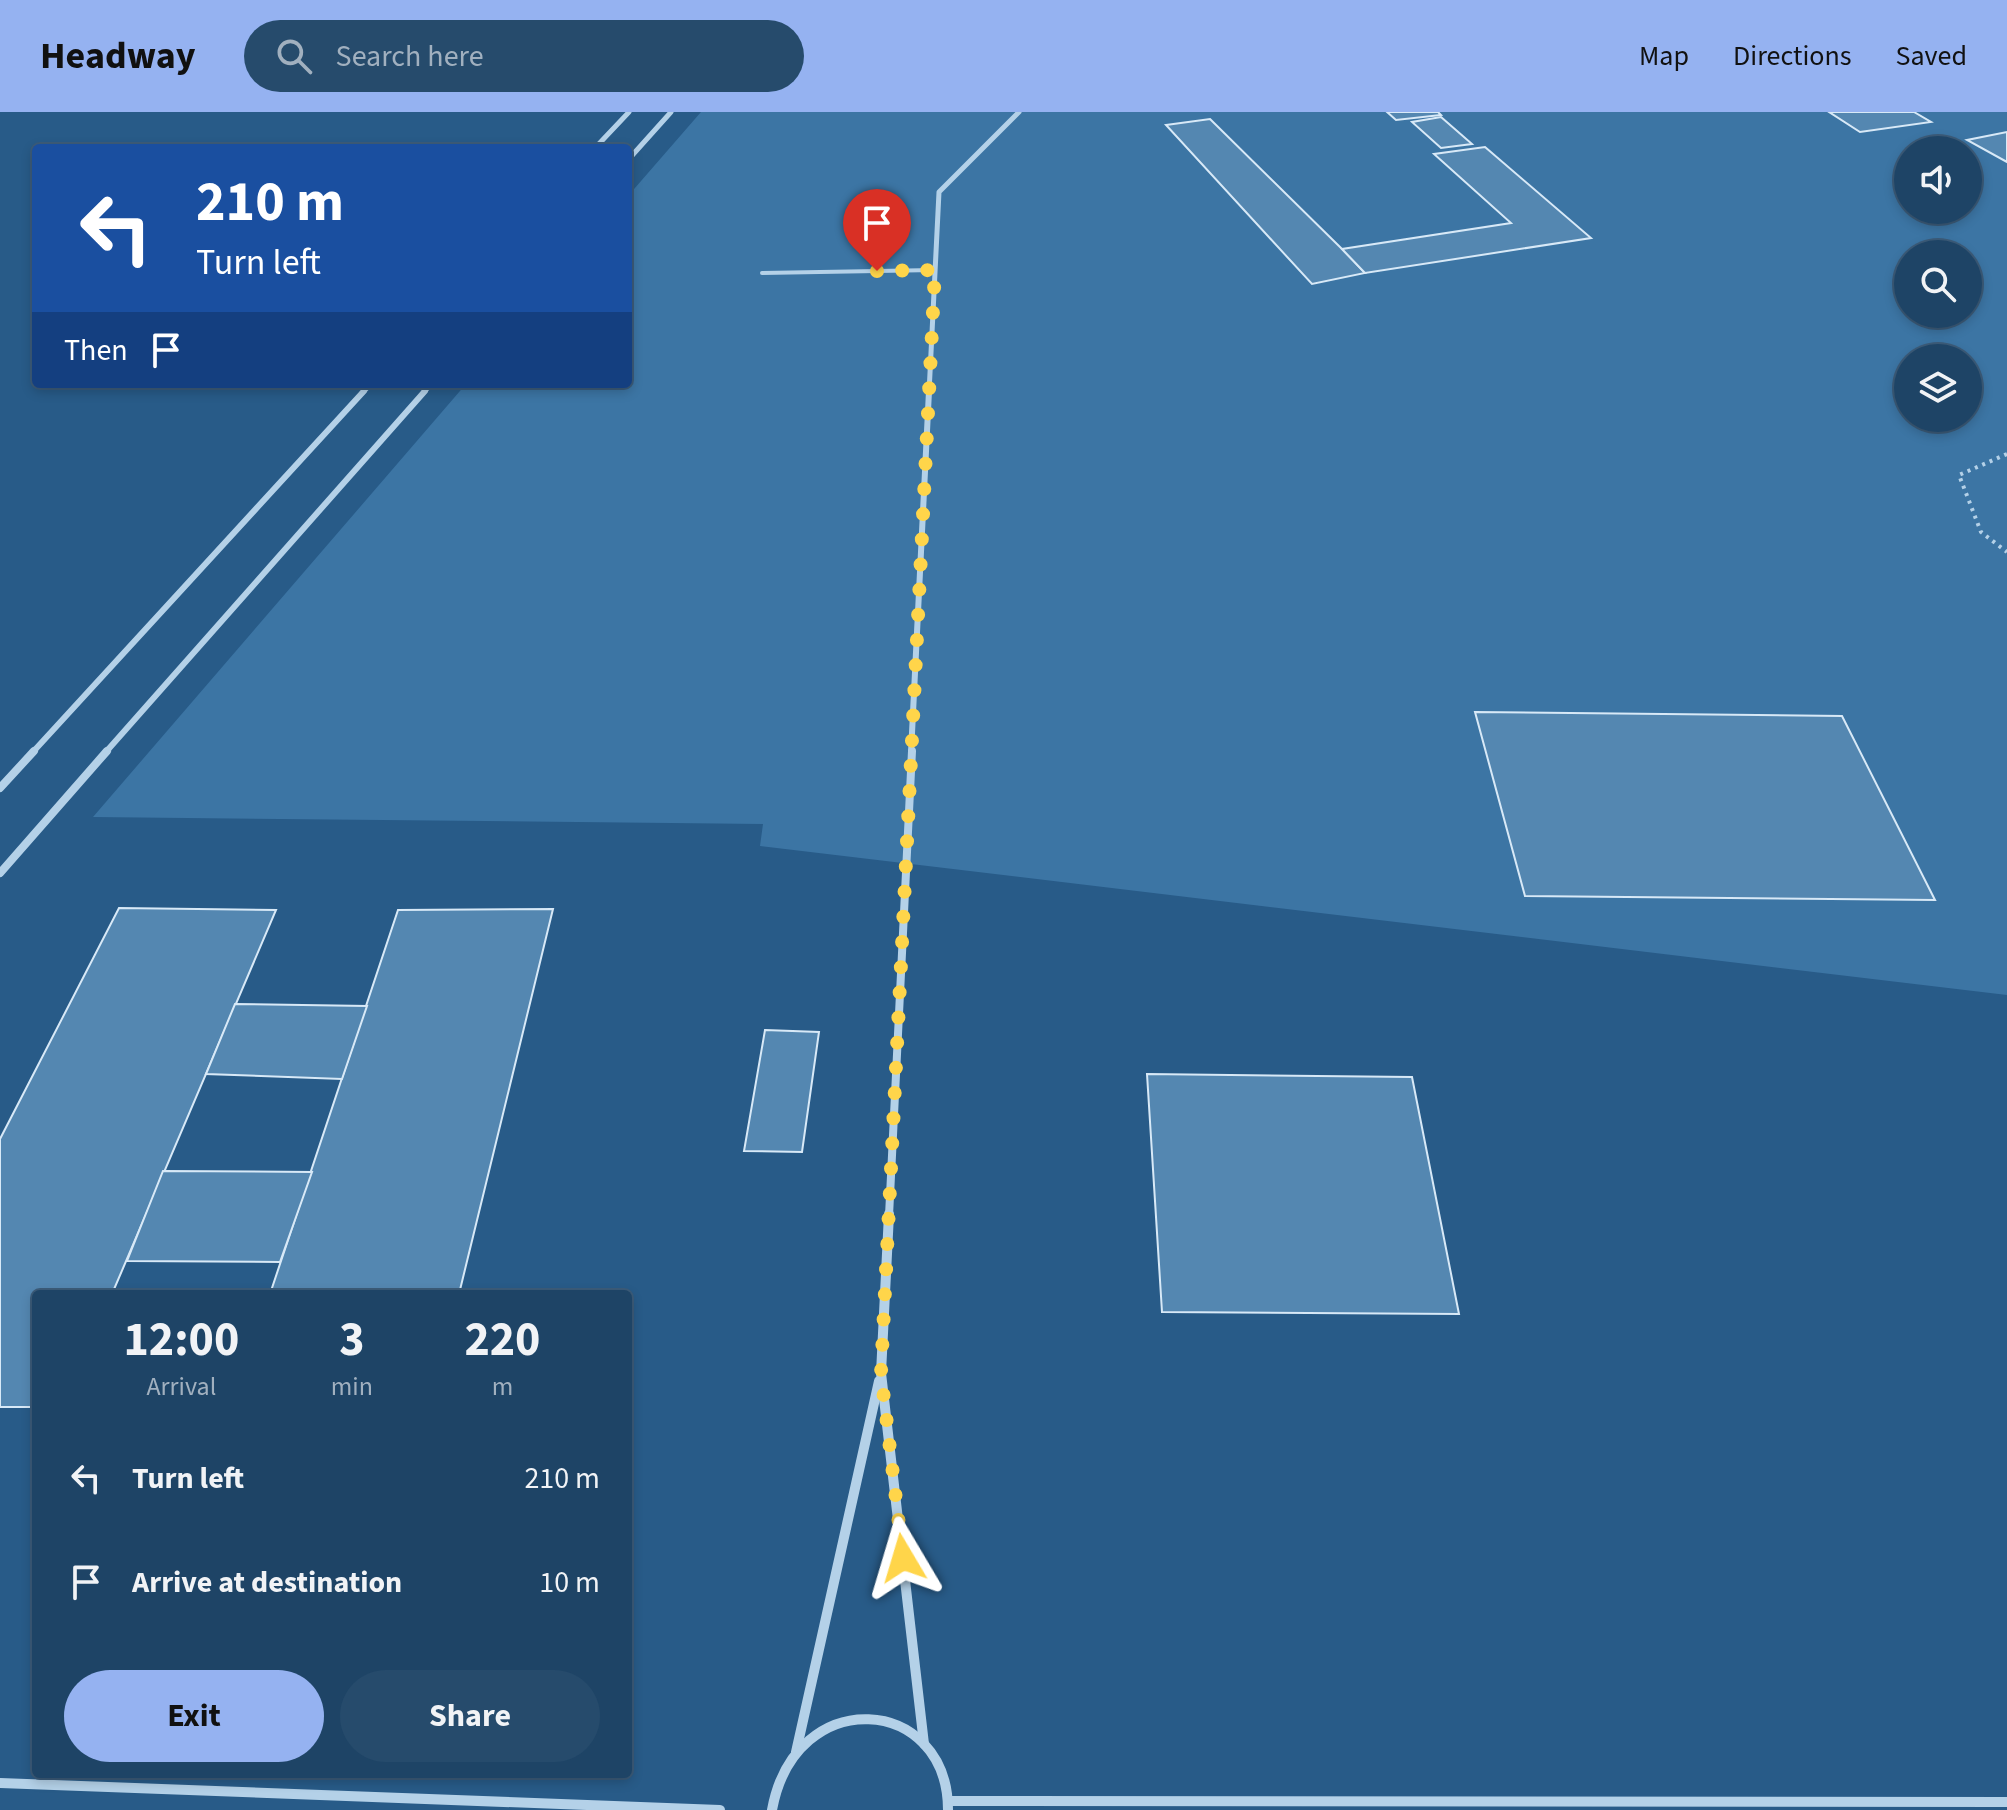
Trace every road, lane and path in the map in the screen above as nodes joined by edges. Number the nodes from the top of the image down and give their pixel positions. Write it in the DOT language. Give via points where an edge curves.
graph roads {
  1 [pos="629,112"];
  2 [pos="671,112"];
  3 [pos="1019,112"];
  4 [pos="599,144"];
  5 [pos="632,156"];
  6 [pos="935,270"];
  7 [pos="762,273"];
  8 [pos="367,388"];
  9 [pos="427,388"];
  10 [pos="2007,454"];
  11 [pos="2007,552"];
  12 [pos="0,788"];
  13 [pos="0,873"];
  14 [pos="881,1373"];
  15 [pos="924,1744"];
  16 [pos="796,1752"];
  17 [pos="0,1783"];
  18 [pos="2007,1802"];
  19 [pos="948,1806"];
  20 [pos="720,1810"];
  21 [pos="772,1810"];
  1 -- 4 [label="street"];
  2 -- 5 [label="street"];
  3 -- 6 [label="street" via="939,192"];
  6 -- 7 [label="lane"];
  6 -- 14 [label="street"];
  8 -- 12 [label="street"];
  9 -- 13 [label="street"];
  10 -- 11 [label="path" via="1959,475 1981,532"];
  14 -- 15 [label="street"];
  14 -- 16 [label="street"];
  15 -- 16 [label="street" via="901,1725 874,1718 846,1719 818,1730"];
  15 -- 19 [label="street" via="940,1769"];
  16 -- 21 [label="street" via="779,1780"];
  17 -- 20 [label="street"];
  18 -- 19 [label="street"];
}
